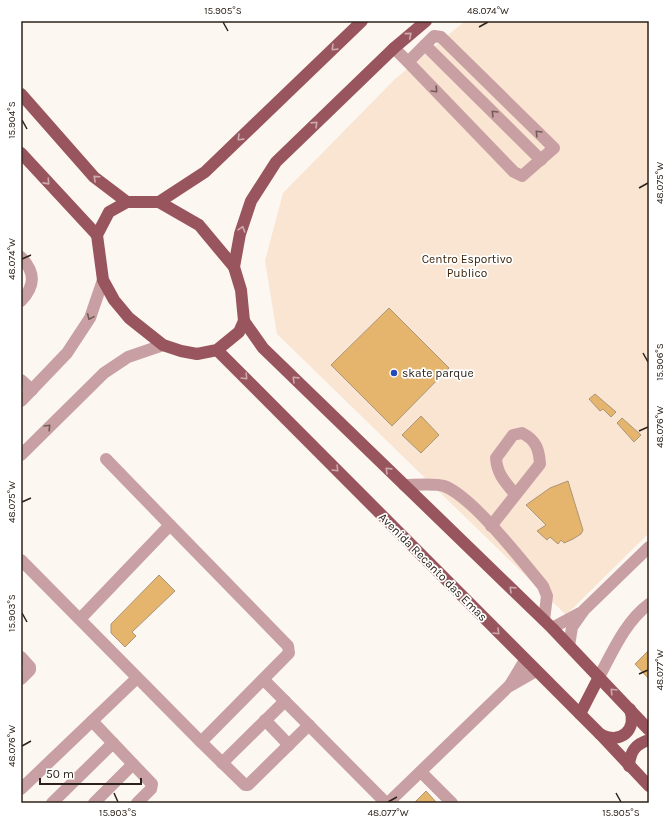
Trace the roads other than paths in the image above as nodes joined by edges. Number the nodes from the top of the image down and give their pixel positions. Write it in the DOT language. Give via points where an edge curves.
graph roads {
  1 [pos="362,21"];
  2 [pos="426,21"];
  3 [pos="425,45"];
  4 [pos="394,48"];
  5 [pos="408,62"];
  6 [pos="21,94"];
  7 [pos="21,153"];
  8 [pos="541,160"];
  9 [pos="127,202"];
  10 [pos="159,202"];
  11 [pos="97,235"];
  12 [pos="21,257"];
  13 [pos="234,267"];
  14 [pos="103,280"];
  15 [pos="21,301"];
  16 [pos="244,322"];
  17 [pos="163,345"];
  18 [pos="217,350"];
  19 [pos="21,380"];
  20 [pos="32,390"];
  21 [pos="21,401"];
  22 [pos="21,455"];
  23 [pos="106,459"];
  24 [pos="404,485"];
  25 [pos="515,494"];
  26 [pos="170,525"];
  27 [pos="491,526"];
  28 [pos="649,547"];
  29 [pos="21,560"];
  30 [pos="649,604"];
  31 [pos="584,610"];
  32 [pos="80,619"];
  33 [pos="548,624"];
  34 [pos="569,646"];
  35 [pos="21,657"];
  36 [pos="525,660"];
  37 [pos="536,671"];
  38 [pos="600,677"];
  39 [pos="137,678"];
  40 [pos="21,679"];
  41 [pos="264,680"];
  42 [pos="508,687"];
  43 [pos="285,701"];
  44 [pos="630,709"];
  45 [pos="580,714"];
  46 [pos="265,720"];
  47 [pos="92,721"];
  48 [pos="309,725"];
  49 [pos="649,730"];
  50 [pos="600,734"];
  51 [pos="649,740"];
  52 [pos="201,742"];
  53 [pos="113,743"];
  54 [pos="289,745"];
  55 [pos="222,763"];
  56 [pos="133,764"];
  57 [pos="629,766"];
  58 [pos="421,772"];
  59 [pos="649,786"];
  60 [pos="21,789"];
  61 [pos="52,803"];
  62 [pos="94,803"];
  63 [pos="137,803"];
  64 [pos="387,803"];
  65 [pos="452,803"];
  1 -- 10 [label="main road, one-way" via="205,172"];
  4 -- 2 [label="main road, one-way"];
  3 -- 5 [label="street"];
  8 -- 3 [label="street, one-way"];
  8 -- 3 [label="street, one-way" via="554,148 441,37 434,36"];
  4 -- 5 [label="street"];
  13 -- 4 [label="main road, one-way" via="240,234 251,201 276,162"];
  5 -- 8 [label="street, one-way" via="518,175 522,176"];
  9 -- 6 [label="main road, one-way" via="94,177"];
  7 -- 11 [label="main road, one-way"];
  9 -- 10 [label="main road"];
  9 -- 11 [label="main road" via="109,212"];
  10 -- 13 [label="main road" via="199,225"];
  11 -- 14 [label="main road"];
  12 -- 15 [label="street" via="30,268 32,285"];
  13 -- 16 [label="main road" via="241,290"];
  14 -- 17 [label="main road" via="114,300 129,318"];
  14 -- 20 [label="street, one-way" via="90,318 68,353"];
  16 -- 18 [label="main road" via="239,332"];
  24 -- 16 [label="main road, one-way" via="263,348"];
  17 -- 18 [label="main road" via="198,354"];
  22 -- 17 [label="street, one-way" via="104,373 128,358"];
  18 -- 36 [label="main road, Avenida Recanto das Emas, one-way"];
  19 -- 20 [label="street"];
  20 -- 21 [label="street"];
  23 -- 26 [label="street"];
  24 -- 27 [label="street" via="443,486 464,499"];
  33 -- 24 [label="main road, one-way"];
  25 -- 25 [label="street" via="502,480 496,458 513,436 522,433 532,438 539,450 540,464"];
  25 -- 27 [label="street"];
  26 -- 32 [label="street"];
  26 -- 41 [label="street" via="288,646 289,653"];
  27 -- 33 [label="street" via="543,586 547,596"];
  28 -- 31 [label="street"];
  29 -- 32 [label="street"];
  30 -- 38 [label="street" via="629,623"];
  31 -- 33 [label="street"];
  31 -- 34 [label="street" via="572,628"];
  32 -- 39 [label="street"];
  33 -- 34 [label="main road"];
  34 -- 38 [label="main road"];
  35 -- 40 [label="street" via="30,670"];
  36 -- 37 [label="main road, Avenida Recanto das Emas"];
  36 -- 42 [label="street"];
  37 -- 42 [label="street"];
  37 -- 45 [label="main road, Avenida Recanto das Emas"];
  44 -- 38 [label="main road, one-way"];
  38 -- 45 [label="main road"];
  39 -- 47 [label="street"];
  39 -- 52 [label="street"];
  41 -- 43 [label="street"];
  41 -- 52 [label="street"];
  42 -- 58 [label="street"];
  43 -- 46 [label="street"];
  43 -- 48 [label="street"];
  44 -- 49 [label="main road"];
  44 -- 50 [label="main road" via="632,724 622,736 607,738"];
  45 -- 50 [label="main road, Avenida Recanto das Emas"];
  46 -- 54 [label="street"];
  46 -- 55 [label="street"];
  47 -- 53 [label="street"];
  47 -- 60 [label="street"];
  48 -- 54 [label="street"];
  48 -- 64 [label="street"];
  50 -- 57 [label="main road, Avenida Recanto das Emas"];
  51 -- 57 [label="main road" via="634,749"];
  52 -- 55 [label="street"];
  53 -- 56 [label="street"];
  53 -- 61 [label="street"];
  54 -- 55 [label="street" via="248,785"];
  56 -- 62 [label="street"];
  56 -- 63 [label="street" via="152,784 151,789"];
  57 -- 59 [label="main road, Avenida Recanto das Emas"];
  58 -- 64 [label="street"];
  58 -- 65 [label="street"];
}
